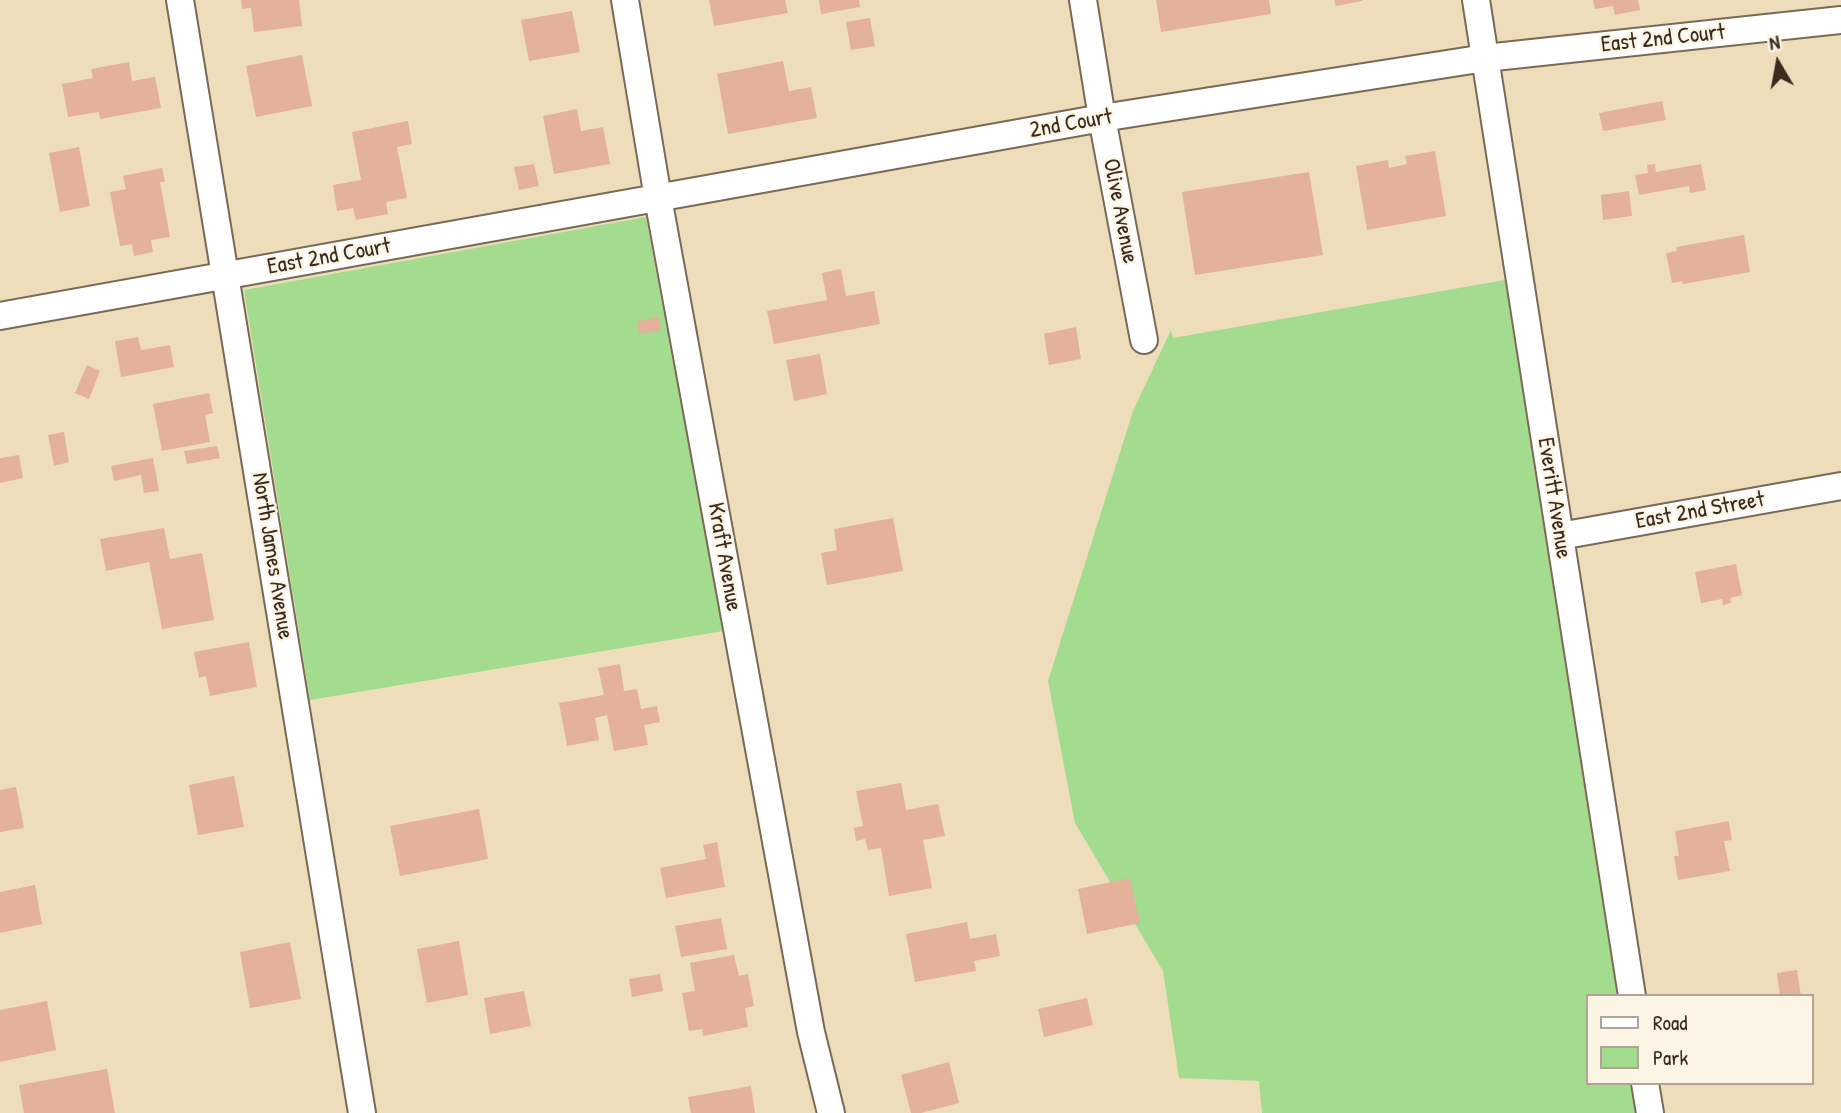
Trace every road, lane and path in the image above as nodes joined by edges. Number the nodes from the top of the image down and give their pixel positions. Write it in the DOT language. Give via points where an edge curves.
graph roads {
  1 [pos="180,0"];
  2 [pos="625,0"];
  3 [pos="1083,0"];
  4 [pos="1476,0"];
  5 [pos="1841,20"];
  6 [pos="1485,58"];
  7 [pos="1102,118"];
  8 [pos="658,198"];
  9 [pos="226,276"];
  10 [pos="0,316"];
  11 [pos="1144,340"];
  12 [pos="1841,486"];
  13 [pos="1560,536"];
  14 [pos="1632,994"];
  15 [pos="1645,1085"];
  16 [pos="362,1113"];
  17 [pos="831,1113"];
  18 [pos="1650,1113"];
  1 -- 9 [label="street, North James Avenue"];
  2 -- 8 [label="street, Kraft Avenue"];
  3 -- 7 [label="street, Olive Avenue"];
  4 -- 6 [label="street, Everitt Avenue"];
  5 -- 6 [label="street, East 2nd Court"];
  6 -- 7 [label="street, 2nd Court"];
  6 -- 13 [label="street, Everitt Avenue"];
  7 -- 8 [label="street, 2nd Court"];
  7 -- 11 [label="street, Olive Avenue"];
  8 -- 9 [label="street, East 2nd Court"];
  8 -- 17 [label="street, Kraft Avenue" via="809,1019"];
  9 -- 10 [label="street, East 2nd Court"];
  9 -- 16 [label="street, North James Avenue"];
  12 -- 13 [label="street, East 2nd Street"];
  13 -- 14 [label="street, Everitt Avenue"];
  15 -- 18 [label="street"];
}
